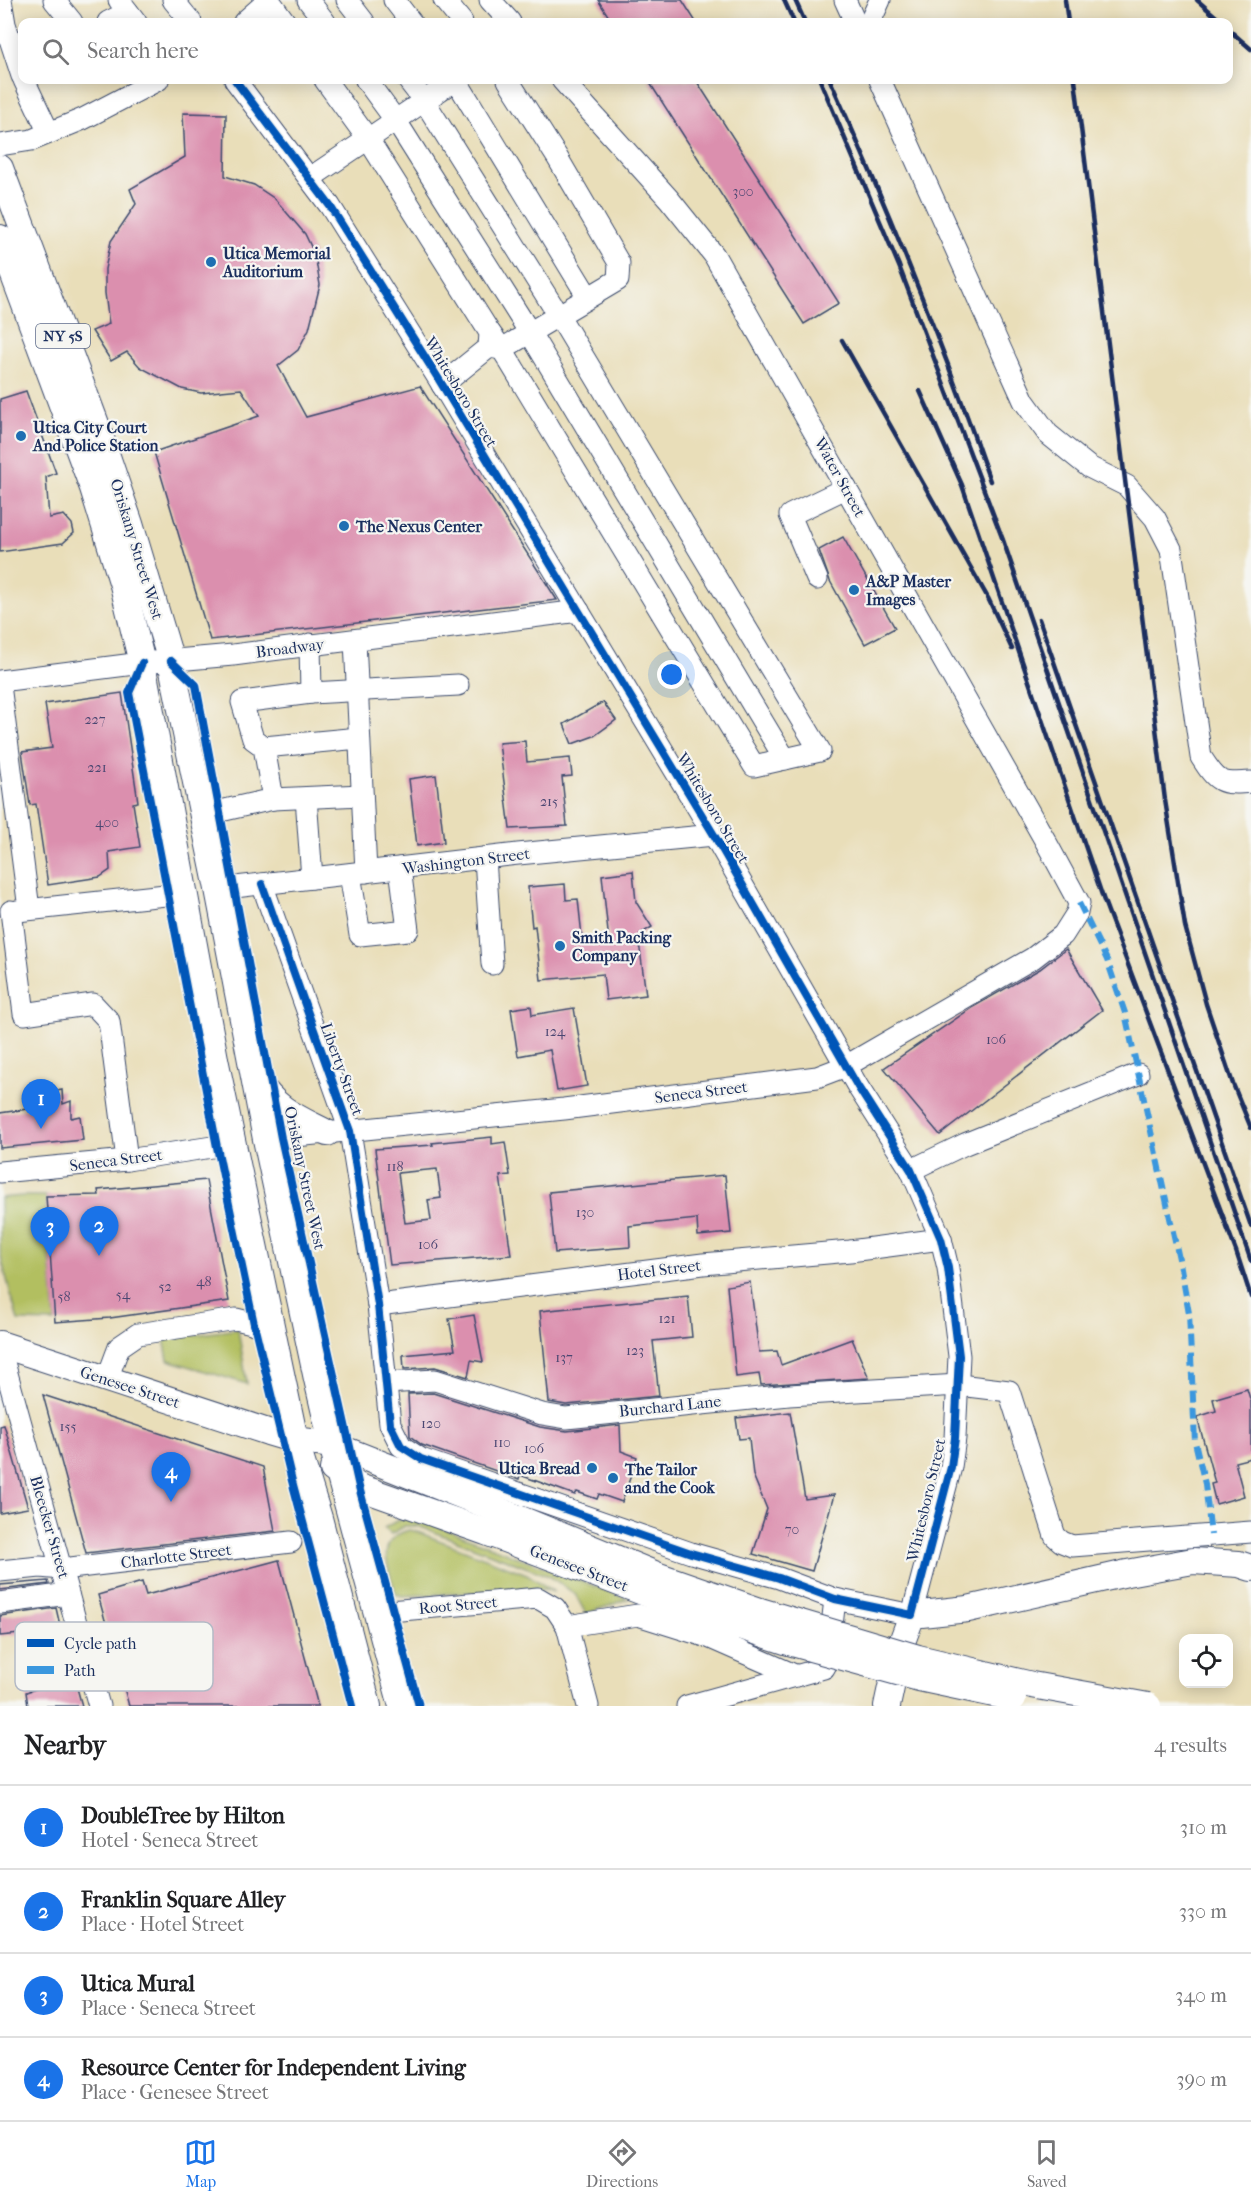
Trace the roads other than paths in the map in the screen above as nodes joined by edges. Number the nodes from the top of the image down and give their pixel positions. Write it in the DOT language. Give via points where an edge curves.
graph roads {
  1 [pos="1,0"];
  2 [pos="54,0"];
  3 [pos="173,0"];
  4 [pos="269,0"];
  5 [pos="308,0"];
  6 [pos="347,0"];
  7 [pos="394,0"];
  8 [pos="444,0"];
  9 [pos="490,0"];
  10 [pos="845,0"];
  11 [pos="880,0"];
  12 [pos="69,18"];
  13 [pos="188,18"];
  14 [pos="249,18"];
  15 [pos="282,18"];
  16 [pos="322,18"];
  17 [pos="361,18"];
  18 [pos="408,18"];
  19 [pos="459,18"];
  20 [pos="506,18"];
  21 [pos="853,18"];
  22 [pos="872,18"];
  23 [pos="18,61"];
  24 [pos="27,84"];
  25 [pos="150,84"];
  26 [pos="238,84"];
  27 [pos="328,84"];
  28 [pos="369,84"];
  29 [pos="411,84"];
  30 [pos="450,84"];
  31 [pos="457,84"];
  32 [pos="511,84"];
  33 [pos="566,84"];
  34 [pos="882,84"];
  35 [pos="425,102"];
  36 [pos="396,121"];
  37 [pos="50,133"];
  38 [pos="368,139"];
  39 [pos="0,145"];
  40 [pos="0,168"];
  41 [pos="310,178"];
  42 [pos="0,238"];
  43 [pos="588,297"];
  44 [pos="559,316"];
  45 [pos="530,333"];
  46 [pos="494,343"];
  47 [pos="442,384"];
  48 [pos="846,488"];
  49 [pos="817,579"];
  50 [pos="579,611"];
  51 [pos="355,640"];
  52 [pos="310,644"];
  53 [pos="171,661"];
  54 [pos="142,663"];
  55 [pos="0,683"];
  56 [pos="458,685"];
  57 [pos="357,692"];
  58 [pos="311,693"];
  59 [pos="359,738"];
  60 [pos="264,747"];
  61 [pos="785,759"];
  62 [pos="1251,782"];
  63 [pos="362,795"];
  64 [pos="306,798"];
  65 [pos="273,799"];
  66 [pos="203,815"];
  67 [pos="714,835"];
  68 [pos="485,858"];
  69 [pos="400,868"];
  70 [pos="358,873"];
  71 [pos="312,878"];
  72 [pos="262,884"];
  73 [pos="218,889"];
  74 [pos="184,893"];
  75 [pos="1079,903"];
  76 [pos="13,911"];
  77 [pos="492,964"];
  78 [pos="215,1059"];
  79 [pos="846,1066"];
  80 [pos="253,1071"];
  81 [pos="1138,1074"];
  82 [pos="339,1132"];
  83 [pos="266,1139"];
  84 [pos="232,1144"];
  85 [pos="128,1160"];
  86 [pos="911,1170"];
  87 [pos="0,1172"];
  88 [pos="941,1239"];
  89 [pos="378,1305"];
  90 [pos="273,1333"];
  91 [pos="0,1346"];
  92 [pos="107,1379"];
  93 [pos="386,1383"];
  94 [pos="959,1385"];
  95 [pos="295,1440"];
  96 [pos="333,1445"];
  97 [pos="339,1473"];
  98 [pos="1251,1532"];
  99 [pos="291,1542"];
  100 [pos="1250,1568"];
  101 [pos="62,1569"];
  102 [pos="0,1571"];
  103 [pos="68,1594"];
  104 [pos="835,1599"];
  105 [pos="0,1603"];
  106 [pos="378,1612"];
  107 [pos="912,1615"];
  108 [pos="756,1620"];
  109 [pos="76,1622"];
  110 [pos="567,1626"];
  111 [pos="884,1675"];
  112 [pos="797,1676"];
  113 [pos="95,1691"];
  114 [pos="99,1706"];
  115 [pos="368,1706"];
  116 [pos="402,1706"];
  117 [pos="588,1706"];
  118 [pos="687,1706"];
  119 [pos="1049,1706"];
  120 [pos="1148,1706"];
  1 -- 23 [label="street"];
  2 -- 12 [label="street"];
  3 -- 13 [label="street"];
  4 -- 14 [label="street"];
  4 -- 15 [label="street"];
  5 -- 16 [label="street"];
  6 -- 17 [label="street"];
  7 -- 18 [label="street"];
  8 -- 19 [label="street"];
  9 -- 20 [label="street"];
  10 -- 21 [label="street"];
  11 -- 22 [label="street"];
  24 -- 37 [label="street"];
  25 -- 37 [label="street"];
  26 -- 41 [label="street, Whitesboro Street"];
  27 -- 38 [label="street"];
  28 -- 36 [label="street"];
  29 -- 35 [label="street"];
  30 -- 35 [label="street"];
  31 -- 43 [label="street"];
  32 -- 43 [label="street" via="619,263 618,280"];
  33 -- 48 [label="street, Water Street" via="714,255"];
  34 -- 62 [label="street" via="1024,401 1048,434 1089,467 1126,486 1155,518 1171,549 1201,757 1214,777 1232,784"];
  35 -- 36 [label="street"];
  35 -- 44 [label="street"];
  36 -- 38 [label="street"];
  36 -- 45 [label="street"];
  37 -- 39 [label="street"];
  38 -- 41 [label="street"];
  38 -- 46 [label="street"];
  40 -- 53 [label="main road, Oriskany Street West / NY 5S" via="96,424"];
  41 -- 47 [label="street, Whitesboro Street"];
  42 -- 54 [label="main road, Oriskany Street West / NY 5S" via="103,517"];
  43 -- 44 [label="street"];
  44 -- 45 [label="street"];
  44 -- 61 [label="street" via="820,752"];
  45 -- 46 [label="street"];
  45 -- 61 [label="street"];
  46 -- 47 [label="street"];
  46 -- 61 [label="street" via="754,766"];
  47 -- 50 [label="street, Whitesboro Street"];
  48 -- 49 [label="street" via="790,515"];
  48 -- 75 [label="street, Water Street"];
  50 -- 51 [label="street, Broadway"];
  50 -- 67 [label="street, Whitesboro Street"];
  51 -- 52 [label="street, Broadway"];
  51 -- 57 [label="street"];
  52 -- 53 [label="street, Broadway"];
  52 -- 58 [label="street"];
  53 -- 54 [label="street, Broadway"];
  53 -- 66 [label="main road, Oriskany Street West / NY 5S"];
  54 -- 55 [label="street, Broadway"];
  54 -- 74 [label="main road, Oriskany Street West / NY 5S"];
  55 -- 76 [label="street"];
  56 -- 57 [label="street"];
  57 -- 58 [label="street"];
  57 -- 59 [label="street"];
  58 -- 60 [label="street" via="242,702 253,739"];
  59 -- 60 [label="street"];
  59 -- 63 [label="street"];
  60 -- 65 [label="street"];
  63 -- 64 [label="street"];
  63 -- 70 [label="street"];
  64 -- 65 [label="street"];
  64 -- 71 [label="street"];
  65 -- 66 [label="street"];
  66 -- 73 [label="main road, Oriskany Street West / NY 5S"];
  67 -- 68 [label="street, Washington Street"];
  67 -- 79 [label="street, Whitesboro Street"];
  68 -- 69 [label="street, Washington Street"];
  68 -- 77 [label="street"];
  69 -- 70 [label="street, Washington Street"];
  69 -- 70 [label="street" via="408,930 360,934"];
  70 -- 71 [label="street, Washington Street"];
  71 -- 72 [label="street, Washington Street"];
  72 -- 73 [label="street, Washington Street"];
  72 -- 82 [label="street, Liberty Street"];
  73 -- 80 [label="main road, Oriskany Street West / NY 5S"];
  74 -- 76 [label="street"];
  74 -- 78 [label="main road, Oriskany Street West / NY 5S"];
  75 -- 79 [label="street, Seneca Street" via="1063,935 1033,958"];
  76 -- 85 [label="street" via="24,1014 93,1004 109,1021"];
  78 -- 83 [label="main road" via="237,1103"];
  78 -- 84 [label="main road, Oriskany Street West / NY 5S"];
  79 -- 82 [label="street, Seneca Street" via="817,1077"];
  79 -- 86 [label="street, Whitesboro Street"];
  80 -- 82 [label="main road" via="264,1093 280,1108"];
  80 -- 83 [label="main road, Oriskany Street West / NY 5S"];
  81 -- 86 [label="street"];
  82 -- 83 [label="street, Seneca Street"];
  82 -- 89 [label="street, Liberty Street"];
  83 -- 96 [label="main road, Oriskany Street West / NY 5S"];
  84 -- 85 [label="street, Seneca Street"];
  84 -- 90 [label="main road, Oriskany Street West / NY 5S"];
  85 -- 87 [label="street, Seneca Street"];
  86 -- 88 [label="street, Whitesboro Street"];
  88 -- 89 [label="street, Hotel Street"];
  88 -- 94 [label="street, Whitesboro Street" via="958,1345"];
  89 -- 93 [label="street, Liberty Street"];
  90 -- 92 [label="street" via="236,1319 138,1334 119,1347"];
  90 -- 95 [label="main road, Oriskany Street West / NY 5S"];
  91 -- 92 [label="main road, Genesee Street"];
  91 -- 101 [label="street, Bleecker Street"];
  92 -- 95 [label="main road, Genesee Street"];
  93 -- 94 [label="street, Burchard Lane" via="435,1380 566,1418 758,1397"];
  93 -- 104 [label="street, Liberty Street" via="390,1424 401,1446 421,1460"];
  94 -- 98 [label="street, Burchard Lane" via="1009,1391 1055,1536 1062,1542 1072,1546"];
  94 -- 107 [label="street, Whitesboro Street" via="951,1467"];
  95 -- 96 [label="main road, Genesee Street"];
  95 -- 97 [label="main road, Genesee Street"];
  95 -- 115 [label="main road, Oriskany Street West / NY 5S"];
  96 -- 97 [label="main road, Oriskany Street West / NY 5S"];
  96 -- 108 [label="main road, Genesee Street" via="659,1576"];
  97 -- 106 [label="main road, Oriskany Street West / NY 5S"];
  97 -- 108 [label="main road, Genesee Street" via="359,1487 677,1605"];
  99 -- 101 [label="street, Charlotte Street"];
  100 -- 107 [label="main road" via="1193,1561 968,1609"];
  101 -- 102 [label="street, Charlotte Street"];
  101 -- 103 [label="street, Bleecker Street"];
  103 -- 105 [label="street"];
  103 -- 109 [label="street, Bleecker Street"];
  104 -- 107 [label="street, Liberty Street"];
  104 -- 112 [label="street" via="828,1661 824,1668"];
  106 -- 110 [label="street, Root Street" via="538,1598 555,1608"];
  106 -- 116 [label="main road, Oriskany Street West / NY 5S"];
  107 -- 111 [label="main road, Whitesboro Street"];
  108 -- 111 [label="main road, Genesee Street, bridge" via="785,1641"];
  110 -- 112 [label="street" via="638,1615 708,1637"];
  110 -- 117 [label="street"];
  111 -- 119 [label="main road, bridge" via="919,1678"];
  111 -- 120 [label="main road, bridge" via="1032,1685"];
  112 -- 118 [label="street"];
  113 -- 114 [label="street, Bleecker Street"];
}
